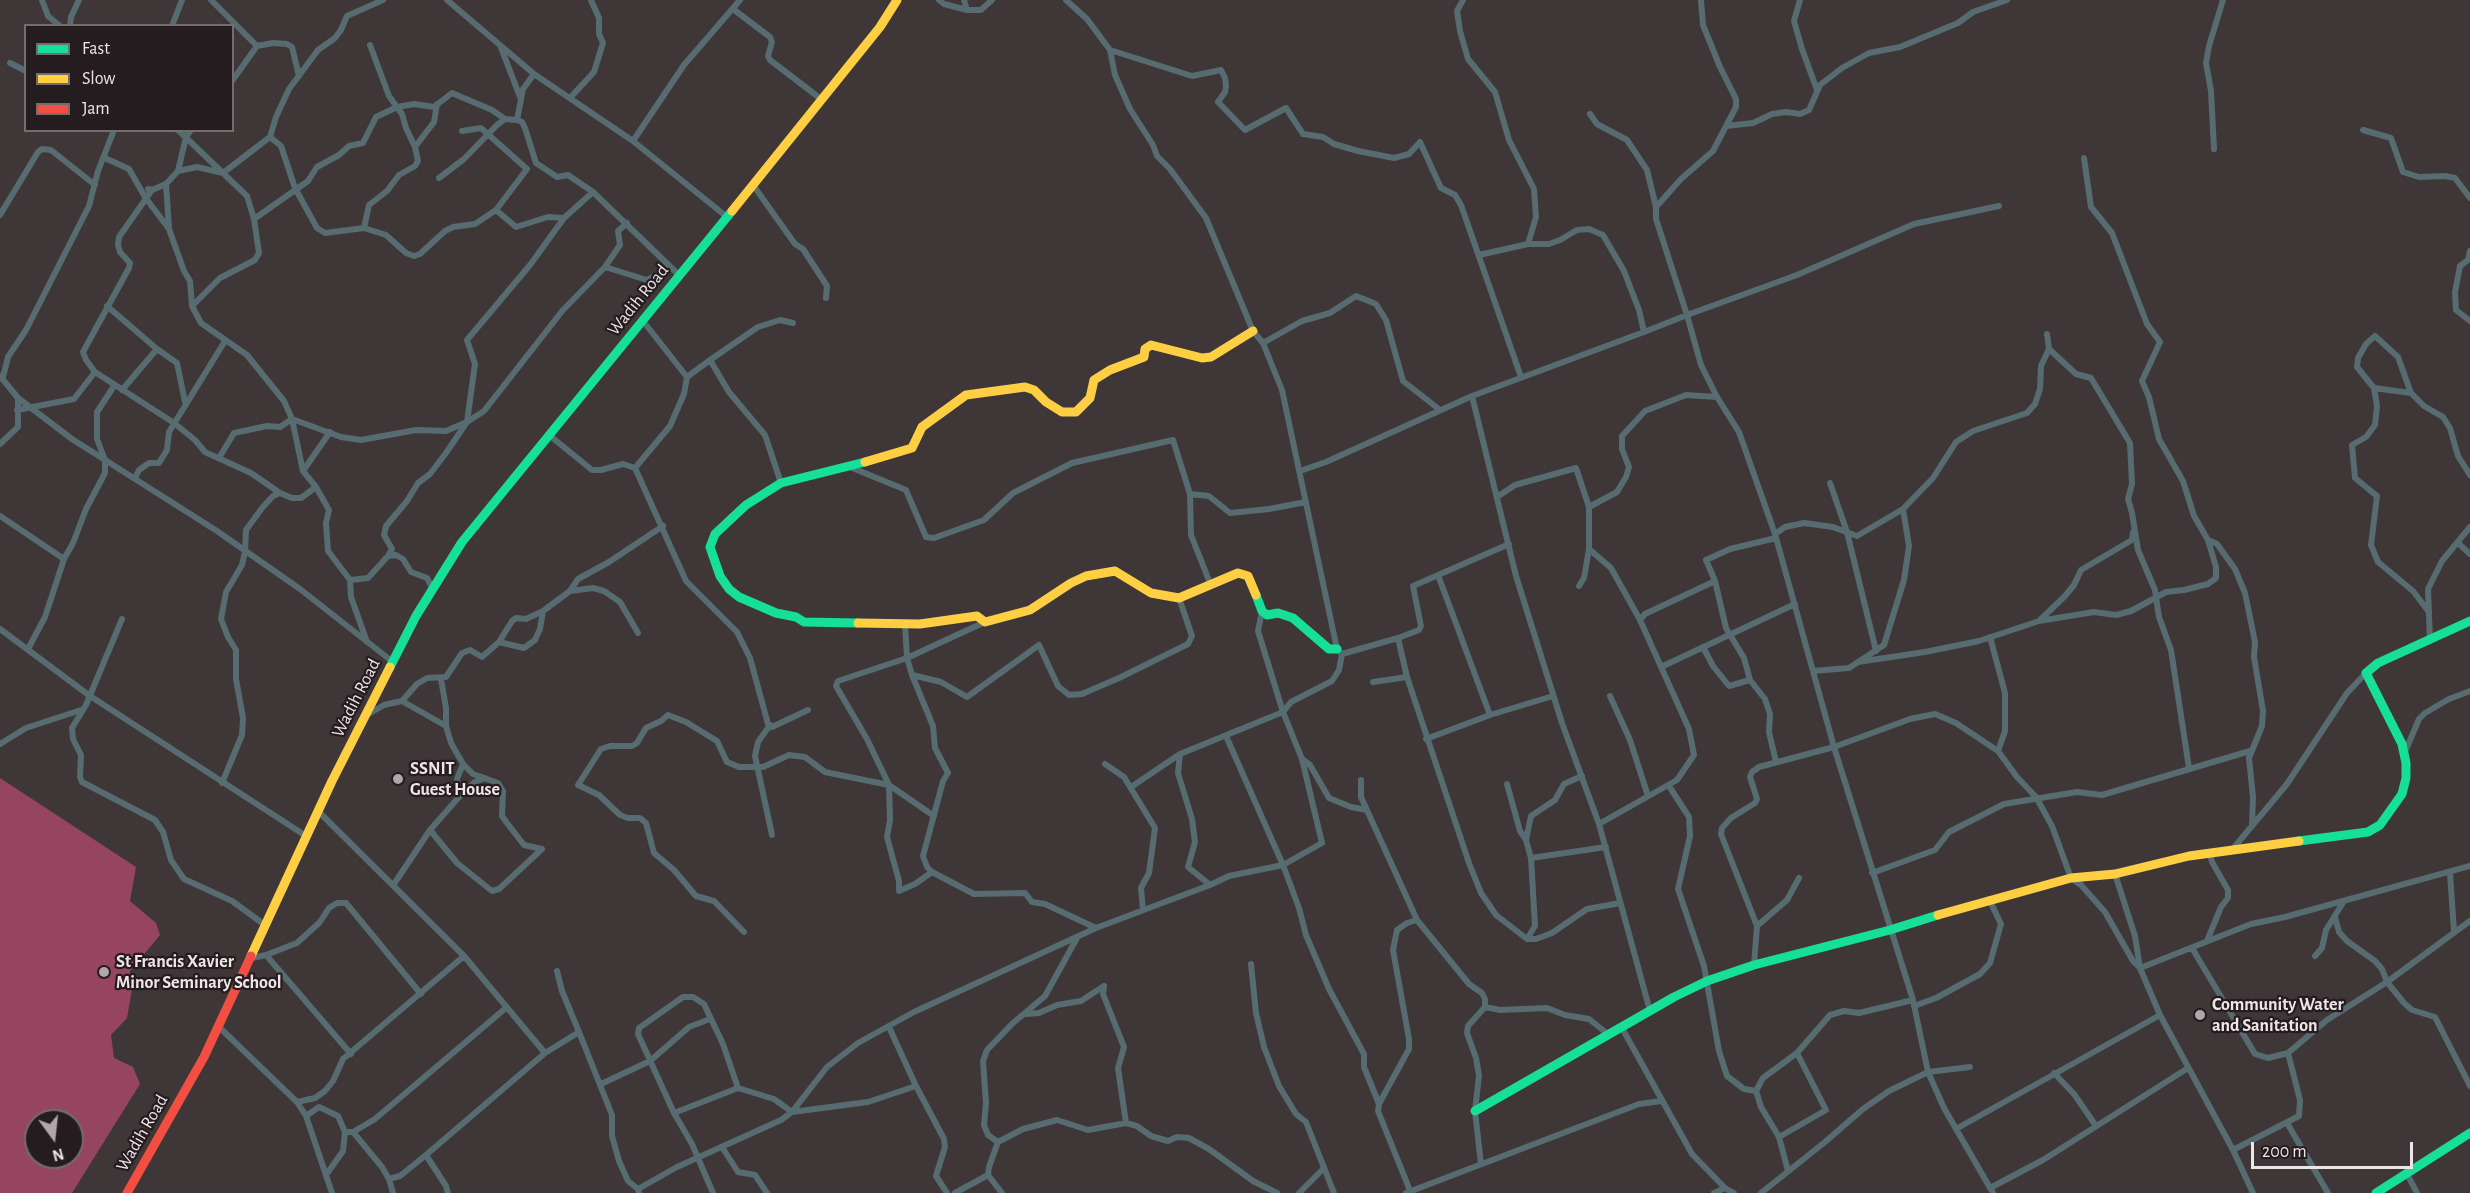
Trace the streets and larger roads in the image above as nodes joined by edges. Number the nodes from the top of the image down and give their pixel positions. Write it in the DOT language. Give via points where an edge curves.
graph roads {
  1 [pos="42,0"];
  2 [pos="79,0"];
  3 [pos="183,0"];
  4 [pos="212,0"];
  5 [pos="383,0"];
  6 [pos="447,0"];
  7 [pos="591,0"];
  8 [pos="740,0"];
  9 [pos="897,0"];
  10 [pos="939,0"];
  11 [pos="964,0"];
  12 [pos="992,0"];
  13 [pos="1066,0"];
  14 [pos="1463,0"];
  15 [pos="1701,0"];
  16 [pos="1800,0"];
  17 [pos="2007,0"];
  18 [pos="2223,0"];
  19 [pos="734,9"];
  20 [pos="967,10"];
  21 [pos="58,24"];
  22 [pos="70,24"];
  23 [pos="173,24"];
  24 [pos="370,45"];
  25 [pos="500,45"];
  26 [pos="256,46"];
  27 [pos="1110,50"];
  28 [pos="10,63"];
  29 [pos="24,70"];
  30 [pos="534,74"];
  31 [pos="299,76"];
  32 [pos="234,78"];
  33 [pos="1817,90"];
  34 [pos="520,97"];
  35 [pos="570,98"];
  36 [pos="821,99"];
  37 [pos="437,104"];
  38 [pos="397,107"];
  39 [pos="1590,114"];
  40 [pos="505,119"];
  41 [pos="517,120"];
  42 [pos="1726,126"];
  43 [pos="2363,130"];
  44 [pos="462,131"];
  45 [pos="113,132"];
  46 [pos="180,132"];
  47 [pos="190,132"];
  48 [pos="489,133"];
  49 [pos="186,137"];
  50 [pos="270,137"];
  51 [pos="633,141"];
  52 [pos="416,147"];
  53 [pos="2214,149"];
  54 [pos="105,158"];
  55 [pos="2084,158"];
  56 [pos="536,163"];
  57 [pos="527,170"];
  58 [pos="178,171"];
  59 [pos="223,173"];
  60 [pos="439,178"];
  61 [pos="166,184"];
  62 [pos="753,184"];
  63 [pos="95,185"];
  64 [pos="139,186"];
  65 [pos="295,188"];
  66 [pos="152,190"];
  67 [pos="593,192"];
  68 [pos="145,197"];
  69 [pos="2470,198"];
  70 [pos="1999,206"];
  71 [pos="1656,207"];
  72 [pos="496,210"];
  73 [pos="0,215"];
  74 [pos="727,217"];
  75 [pos="564,218"];
  76 [pos="254,219"];
  77 [pos="627,223"];
  78 [pos="364,228"];
  79 [pos="169,229"];
  80 [pos="1528,244"];
  81 [pos="2470,251"];
  82 [pos="1479,255"];
  83 [pos="606,267"];
  84 [pos="671,268"];
  85 [pos="680,276"];
  86 [pos="826,298"];
  87 [pos="107,306"];
  88 [pos="192,306"];
  89 [pos="1687,315"];
  90 [pos="643,321"];
  91 [pos="2470,321"];
  92 [pos="793,323"];
  93 [pos="1253,331"];
  94 [pos="1644,332"];
  95 [pos="2047,334"];
  96 [pos="225,340"];
  97 [pos="1263,344"];
  98 [pos="157,348"];
  99 [pos="2049,349"];
  100 [pos="710,360"];
  101 [pos="95,372"];
  102 [pos="1,377"];
  103 [pos="687,377"];
  104 [pos="1521,377"];
  105 [pos="114,386"];
  106 [pos="2374,388"];
  107 [pos="122,390"];
  108 [pos="2411,393"];
  109 [pos="1472,396"];
  110 [pos="1717,397"];
  111 [pos="18,398"];
  112 [pos="185,402"];
  113 [pos="32,408"];
  114 [pos="17,410"];
  115 [pos="1440,410"];
  116 [pos="292,419"];
  117 [pos="467,422"];
  118 [pos="174,423"];
  119 [pos="330,432"];
  120 [pos="549,435"];
  121 [pos="0,444"];
  122 [pos="219,458"];
  123 [pos="105,460"];
  124 [pos="849,467"];
  125 [pos="635,468"];
  126 [pos="303,471"];
  127 [pos="1299,471"];
  128 [pos="2470,475"];
  129 [pos="135,477"];
  130 [pos="781,483"];
  131 [pos="1830,483"];
  132 [pos="316,487"];
  133 [pos="280,493"];
  134 [pos="1191,494"];
  135 [pos="1497,497"];
  136 [pos="1306,502"];
  137 [pos="1589,507"];
  138 [pos="1903,509"];
  139 [pos="0,516"];
  140 [pos="663,526"];
  141 [pos="2470,527"];
  142 [pos="2134,531"];
  143 [pos="1847,532"];
  144 [pos="1776,536"];
  145 [pos="2208,540"];
  146 [pos="2458,543"];
  147 [pos="1509,544"];
  148 [pos="1589,549"];
  149 [pos="245,552"];
  150 [pos="2470,554"];
  151 [pos="388,556"];
  152 [pos="64,559"];
  153 [pos="1438,575"];
  154 [pos="350,580"];
  155 [pos="1715,581"];
  156 [pos="1210,583"];
  157 [pos="1579,586"];
  158 [pos="433,590"];
  159 [pos="570,591"];
  160 [pos="1179,598"];
  161 [pos="2156,598"];
  162 [pos="1795,604"];
  163 [pos="543,611"];
  164 [pos="1262,611"];
  165 [pos="2429,612"];
  166 [pos="122,619"];
  167 [pos="1640,620"];
  168 [pos="2039,621"];
  169 [pos="2470,621"];
  170 [pos="985,622"];
  171 [pos="905,624"];
  172 [pos="0,629"];
  173 [pos="638,633"];
  174 [pos="1730,634"];
  175 [pos="1990,637"];
  176 [pos="1398,639"];
  177 [pos="2430,641"];
  178 [pos="367,642"];
  179 [pos="499,642"];
  180 [pos="1703,647"];
  181 [pos="28,649"];
  182 [pos="1876,651"];
  183 [pos="1340,652"];
  184 [pos="907,658"];
  185 [pos="393,662"];
  186 [pos="1858,662"];
  187 [pos="1661,667"];
  188 [pos="1813,671"];
  189 [pos="2366,673"];
  190 [pos="912,675"];
  191 [pos="1407,677"];
  192 [pos="441,678"];
  193 [pos="1750,680"];
  194 [pos="1373,682"];
  195 [pos="2470,691"];
  196 [pos="90,696"];
  197 [pos="1553,696"];
  198 [pos="1610,696"];
  199 [pos="402,700"];
  200 [pos="81,710"];
  201 [pos="808,710"];
  202 [pos="1283,712"];
  203 [pos="1490,715"];
  204 [pos="364,717"];
  205 [pos="770,725"];
  206 [pos="446,726"];
  207 [pos="1226,736"];
  208 [pos="1426,739"];
  209 [pos="0,744"];
  210 [pos="1834,747"];
  211 [pos="1998,751"];
  212 [pos="2250,751"];
  213 [pos="2405,752"];
  214 [pos="1180,754"];
  215 [pos="1302,759"];
  216 [pos="1776,762"];
  217 [pos="463,764"];
  218 [pos="1105,764"];
  219 [pos="757,767"];
  220 [pos="2189,768"];
  221 [pos="1582,776"];
  222 [pos="485,778"];
  223 [pos="1361,780"];
  224 [pos="222,783"];
  225 [pos="1507,784"];
  226 [pos="889,785"];
  227 [pos="1669,786"];
  228 [pos="1131,787"];
  229 [pos="1648,796"];
  230 [pos="459,797"];
  231 [pos="2036,797"];
  232 [pos="1367,810"];
  233 [pos="319,812"];
  234 [pos="934,816"];
  235 [pos="1599,824"];
  236 [pos="2252,826"];
  237 [pos="430,830"];
  238 [pos="772,835"];
  239 [pos="306,836"];
  240 [pos="1526,840"];
  241 [pos="1606,848"];
  242 [pos="2231,851"];
  243 [pos="2210,854"];
  244 [pos="1531,858"];
  245 [pos="1283,865"];
  246 [pos="2470,866"];
  247 [pos="932,872"];
  248 [pos="1872,873"];
  249 [pos="2450,873"];
  250 [pos="2115,874"];
  251 [pos="1799,878"];
  252 [pos="2071,878"];
  253 [pos="393,884"];
  254 [pos="1210,885"];
  255 [pos="1989,899"];
  256 [pos="2344,901"];
  257 [pos="1620,903"];
  258 [pos="1143,910"];
  259 [pos="2335,917"];
  260 [pos="1417,920"];
  261 [pos="2470,921"];
  262 [pos="265,924"];
  263 [pos="1757,926"];
  264 [pos="1096,928"];
  265 [pos="1890,930"];
  266 [pos="2326,930"];
  267 [pos="2454,931"];
  268 [pos="744,932"];
  269 [pos="2339,932"];
  270 [pos="1077,937"];
  271 [pos="1527,939"];
  272 [pos="2206,941"];
  273 [pos="2192,948"];
  274 [pos="266,955"];
  275 [pos="464,956"];
  276 [pos="2315,956"];
  277 [pos="248,960"];
  278 [pos="1251,964"];
  279 [pos="1754,965"];
  280 [pos="2140,968"];
  281 [pos="557,971"];
  282 [pos="1707,981"];
  283 [pos="2387,982"];
  284 [pos="421,994"];
  285 [pos="1914,1003"];
  286 [pos="507,1007"];
  287 [pos="1485,1007"];
  288 [pos="1650,1011"];
  289 [pos="1026,1014"];
  290 [pos="2160,1015"];
  291 [pos="710,1019"];
  292 [pos="219,1027"];
  293 [pos="889,1027"];
  294 [pos="1622,1028"];
  295 [pos="579,1032"];
  296 [pos="1609,1035"];
  297 [pos="545,1053"];
  298 [pos="1797,1053"];
  299 [pos="2288,1053"];
  300 [pos="351,1054"];
  301 [pos="650,1061"];
  302 [pos="1970,1067"];
  303 [pos="2188,1068"];
  304 [pos="1928,1072"];
  305 [pos="2054,1073"];
  306 [pos="601,1084"];
  307 [pos="916,1086"];
  308 [pos="2470,1086"];
  309 [pos="738,1088"];
  310 [pos="1756,1091"];
  311 [pos="1662,1101"];
  312 [pos="297,1102"];
  313 [pos="1379,1104"];
  314 [pos="1475,1111"];
  315 [pos="792,1112"];
  316 [pos="674,1113"];
  317 [pos="306,1116"];
  318 [pos="1126,1123"];
  319 [pos="2287,1123"];
  320 [pos="2096,1126"];
  321 [pos="1956,1129"];
  322 [pos="349,1132"];
  323 [pos="2470,1133"];
  324 [pos="1779,1137"];
  325 [pos="998,1142"];
  326 [pos="722,1147"];
  327 [pos="2233,1150"];
  328 [pos="426,1155"];
  329 [pos="698,1158"];
  330 [pos="1481,1164"];
  331 [pos="1323,1169"];
  332 [pos="1788,1171"];
  333 [pos="2407,1174"];
  334 [pos="326,1175"];
  335 [pos="988,1176"];
  336 [pos="389,1179"];
  337 [pos="1725,1188"];
  338 [pos="638,1191"];
  339 [pos="1992,1191"];
  340 [pos="1409,1192"];
  341 [pos="127,1193"];
  342 [pos="332,1193"];
  343 [pos="393,1193"];
  344 [pos="448,1193"];
  345 [pos="713,1193"];
  346 [pos="767,1193"];
  347 [pos="946,1193"];
  348 [pos="955,1193"];
  349 [pos="1002,1193"];
  350 [pos="1277,1193"];
  351 [pos="1299,1193"];
  352 [pos="1334,1193"];
  353 [pos="1714,1193"];
  354 [pos="1734,1193"];
  355 [pos="1761,1193"];
  356 [pos="2253,1193"];
  357 [pos="2328,1193"];
  358 [pos="2376,1193"];
  359 [pos="2417,1193"];
  1 -- 21 [label="street" via="48,16"];
  2 -- 22 [label="street"];
  3 -- 23 [label="street"];
  4 -- 26 [label="street"];
  5 -- 31 [label="street" via="347,16 335,38 318,50"];
  6 -- 25 [label="street"];
  7 -- 35 [label="street" via="603,43 594,72"];
  8 -- 19 [label="street"];
  9 -- 36 [label="street, Wadih Road"];
  10 -- 20 [label="street"];
  11 -- 20 [label="street"];
  12 -- 20 [label="street" via="981,10"];
  13 -- 27 [label="street" via="1087,19"];
  14 -- 80 [label="street" via="1457,11 1468,59 1495,92 1509,140 1534,189 1536,217"];
  15 -- 42 [label="street" via="1703,25 1736,99"];
  16 -- 33 [label="street" via="1794,21"];
  17 -- 33 [label="street" via="1900,47 1869,53 1842,68"];
  18 -- 53 [label="street" via="2206,63"];
  19 -- 36 [label="street" via="770,37 770,60"];
  19 -- 51 [label="street" via="684,65"];
  24 -- 38 [label="street"];
  25 -- 30 [label="street"];
  25 -- 34 [label="street"];
  26 -- 31 [label="street" via="273,43 292,47"];
  26 -- 32 [label="street"];
  27 -- 82 [label="street" via="1192,76 1221,70 1226,86 1218,102 1245,130 1286,108 1303,134 1323,137 1358,151 1394,158 1409,154 1420,142 1441,188 1455,195 1461,205"];
  27 -- 93 [label="street" via="1115,75 1130,109 1157,156 1206,218"];
  28 -- 29 [label="street"];
  30 -- 34 [label="street"];
  30 -- 35 [label="street"];
  31 -- 50 [label="street" via="276,117"];
  33 -- 42 [label="street" via="1809,110 1800,114 1772,114 1753,123"];
  34 -- 41 [label="street"];
  35 -- 51 [label="street"];
  36 -- 62 [label="street, Wadih Road"];
  37 -- 38 [label="street"];
  37 -- 40 [label="street" via="452,93"];
  37 -- 52 [label="street" via="434,122"];
  38 -- 52 [label="street"];
  38 -- 65 [label="street" via="376,117 363,143 349,146 321,164 308,181"];
  39 -- 71 [label="street" via="1597,124 1628,140 1647,170"];
  40 -- 41 [label="street"];
  40 -- 48 [label="street"];
  41 -- 56 [label="street" via="525,128"];
  42 -- 71 [label="street" via="1713,152 1681,178"];
  43 -- 69 [label="street" via="2391,138 2403,172 2419,177 2455,178"];
  44 -- 48 [label="street" via="481,128"];
  45 -- 54 [label="street"];
  46 -- 49 [label="street"];
  47 -- 49 [label="street"];
  48 -- 57 [label="street"];
  48 -- 60 [label="street"];
  49 -- 58 [label="street"];
  49 -- 59 [label="street"];
  50 -- 59 [label="street"];
  50 -- 65 [label="street" via="281,146"];
  51 -- 74 [label="street"];
  52 -- 78 [label="street" via="415,166 399,175 369,205"];
  54 -- 63 [label="street"];
  54 -- 64 [label="street" via="129,169"];
  55 -- 145 [label="street" via="2091,207 2112,233 2147,324 2160,342 2142,381 2159,439"];
  56 -- 57 [label="street"];
  56 -- 67 [label="street" via="556,177 568,175"];
  57 -- 72 [label="street"];
  58 -- 59 [label="street" via="197,167"];
  58 -- 61 [label="street"];
  59 -- 76 [label="street" via="247,196"];
  61 -- 66 [label="street"];
  61 -- 79 [label="street"];
  62 -- 74 [label="street, Wadih Road"];
  62 -- 86 [label="street" via="827,286"];
  63 -- 73 [label="street" via="51,150 42,149"];
  63 -- 102 [label="street" via="80,225 8,357"];
  64 -- 66 [label="street"];
  64 -- 68 [label="street"];
  65 -- 76 [label="street"];
  65 -- 78 [label="street" via="321,232"];
  66 -- 68 [label="street"];
  67 -- 75 [label="street"];
  67 -- 77 [label="street"];
  68 -- 79 [label="street"];
  68 -- 87 [label="street" via="119,237 120,252 129,268"];
  70 -- 89 [label="street" via="1914,224 1797,275"];
  71 -- 89 [label="street" via="1656,219"];
  72 -- 75 [label="street" via="516,227 548,217"];
  72 -- 78 [label="street" via="475,224 445,231 414,255 406,254 386,235"];
  74 -- 85 [label="street, Wadih Road"];
  75 -- 117 [label="street" via="467,340 475,364"];
  76 -- 88 [label="street" via="259,253 255,260 220,278"];
  77 -- 83 [label="street" via="618,231 620,245"];
  77 -- 84 [label="street"];
  79 -- 88 [label="street" via="190,280"];
  80 -- 82 [label="street"];
  80 -- 94 [label="street" via="1549,244 1577,230 1589,229 1603,235 1624,270"];
  81 -- 91 [label="street" via="2468,260 2460,266 2455,292 2456,310"];
  82 -- 104 [label="street"];
  83 -- 84 [label="street" via="647,280"];
  83 -- 117 [label="street" via="563,310 484,411"];
  84 -- 85 [label="street"];
  85 -- 90 [label="street, Wadih Road"];
  87 -- 98 [label="street"];
  87 -- 101 [label="street" via="83,352"];
  88 -- 96 [label="street" via="201,323"];
  89 -- 94 [label="street"];
  89 -- 110 [label="street" via="1701,365"];
  90 -- 103 [label="street"];
  90 -- 120 [label="street, Wadih Road"];
  92 -- 100 [label="street" via="780,320 758,327"];
  93 -- 97 [label="street"];
  93 -- 124 [label="street" via="1211,357 1151,345 1145,349 1144,357 1094,380 1090,398 1076,412 1062,412 1025,387 972,393 922,427 912,448"];
  94 -- 104 [label="street"];
  95 -- 99 [label="street"];
  96 -- 112 [label="street"];
  96 -- 116 [label="street" via="247,355 284,401"];
  97 -- 115 [label="street" via="1302,321 1330,313 1356,296 1376,304 1386,320 1403,381"];
  97 -- 127 [label="street" via="1282,390"];
  98 -- 107 [label="street"];
  98 -- 112 [label="street" via="177,363"];
  99 -- 138 [label="street" via="2041,366 2035,404 2027,414 1964,436 1948,452 1933,478"];
  99 -- 142 [label="street" via="2076,374 2091,378 2130,443 2132,484 2128,499"];
  100 -- 103 [label="street"];
  100 -- 130 [label="street" via="729,392 765,435"];
  101 -- 105 [label="street"];
  101 -- 113 [label="street" via="74,399"];
  102 -- 111 [label="street"];
  103 -- 125 [label="street" via="670,426"];
  104 -- 109 [label="street"];
  105 -- 107 [label="street"];
  105 -- 123 [label="street" via="98,412 97,439"];
  106 -- 108 [label="street"];
  106 -- 108 [label="street" via="2358,367 2358,358 2374,336 2398,357"];
  106 -- 165 [label="street" via="2375,425 2366,437 2352,445 2355,478 2377,496 2371,545 2378,562 2413,591"];
  107 -- 118 [label="street"];
  108 -- 128 [label="street" via="2443,417"];
  109 -- 115 [label="street"];
  109 -- 135 [label="street"];
  110 -- 137 [label="street" via="1686,395 1645,411 1622,436 1629,466 1626,477 1617,492"];
  110 -- 144 [label="street" via="1739,432"];
  111 -- 113 [label="street"];
  111 -- 114 [label="street"];
  112 -- 118 [label="street"];
  113 -- 114 [label="street"];
  113 -- 123 [label="street"];
  114 -- 121 [label="street" via="18,427"];
  115 -- 127 [label="street"];
  116 -- 119 [label="street"];
  116 -- 122 [label="street" via="280,427 234,433"];
  116 -- 126 [label="street"];
  117 -- 119 [label="street" via="446,431 416,429 361,440"];
  117 -- 151 [label="street" via="386,526 384,535 392,549"];
  118 -- 122 [label="street" via="205,452"];
  118 -- 129 [label="street" via="159,463 149,463"];
  119 -- 126 [label="street"];
  120 -- 125 [label="street" via="592,470 623,464"];
  120 -- 158 [label="street, Wadih Road" via="462,542"];
  122 -- 133 [label="street"];
  123 -- 129 [label="street"];
  123 -- 152 [label="street" via="105,473"];
  124 -- 130 [label="street"];
  124 -- 134 [label="street" via="906,490 926,537 934,538 984,520 1013,493 1072,464 1173,440"];
  125 -- 140 [label="street"];
  126 -- 132 [label="street"];
  127 -- 136 [label="street"];
  129 -- 149 [label="street"];
  130 -- 171 [label="street" via="746,505 714,534 710,547 729,589 739,597 804,622"];
  131 -- 143 [label="street"];
  132 -- 133 [label="street" via="301,498"];
  132 -- 154 [label="street" via="329,510 328,551"];
  133 -- 149 [label="street" via="273,496 246,530"];
  134 -- 136 [label="street" via="1209,496 1230,513"];
  134 -- 156 [label="street" via="1191,535"];
  135 -- 137 [label="street" via="1515,485 1576,468"];
  135 -- 147 [label="street"];
  136 -- 183 [label="street"];
  137 -- 148 [label="street"];
  138 -- 143 [label="street" via="1860,535"];
  138 -- 182 [label="street" via="1909,546 1904,580 1884,645"];
  139 -- 152 [label="street"];
  140 -- 159 [label="street" via="578,579"];
  140 -- 205 [label="street" via="686,581 737,632 750,658"];
  141 -- 146 [label="street"];
  142 -- 161 [label="street"];
  142 -- 168 [label="street" via="2132,540 2081,570 2065,596"];
  143 -- 144 [label="street" via="1804,523 1785,527"];
  143 -- 182 [label="street"];
  144 -- 155 [label="street" via="1706,560"];
  144 -- 162 [label="street"];
  145 -- 161 [label="street" via="2216,578 2208,584 2166,592"];
  145 -- 212 [label="street" via="2217,544 2235,569 2245,593 2255,642 2263,711 2262,726"];
  146 -- 150 [label="street"];
  146 -- 165 [label="street" via="2442,561 2428,589"];
  147 -- 153 [label="street"];
  147 -- 197 [label="street"];
  148 -- 157 [label="street"];
  148 -- 167 [label="street" via="1611,568"];
  149 -- 178 [label="street"];
  149 -- 224 [label="street" via="226,592 221,619 236,650 243,718 242,735"];
  151 -- 154 [label="street" via="368,578"];
  151 -- 158 [label="street" via="403,559 411,572 427,578"];
  152 -- 181 [label="street" via="45,617"];
  153 -- 176 [label="street" via="1413,586 1421,626"];
  153 -- 203 [label="street"];
  154 -- 178 [label="street" via="351,597"];
  155 -- 167 [label="street" via="1645,614"];
  155 -- 174 [label="street"];
  156 -- 160 [label="street"];
  156 -- 164 [label="street" via="1238,573 1248,576"];
  158 -- 185 [label="street, Wadih Road"];
  159 -- 163 [label="street"];
  159 -- 173 [label="street" via="603,591 620,602"];
  160 -- 170 [label="street" via="1151,593 1115,571 1086,576 1030,610"];
  160 -- 190 [label="street" via="1192,636 1188,644 1082,694 1069,695 1058,686 1039,645 967,697 940,682"];
  161 -- 168 [label="street" via="2116,615 2094,612"];
  161 -- 220 [label="street" via="2171,650"];
  162 -- 174 [label="street"];
  162 -- 188 [label="street"];
  163 -- 179 [label="street" via="526,620 516,618"];
  163 -- 179 [label="street" via="535,640 524,648"];
  164 -- 183 [label="street" via="1293,618 1329,649"];
  164 -- 202 [label="street" via="1258,631"];
  165 -- 177 [label="street"];
  166 -- 196 [label="street"];
  167 -- 187 [label="street"];
  168 -- 175 [label="street"];
  169 -- 177 [label="street"];
  170 -- 171 [label="street" via="977,616"];
  170 -- 184 [label="street"];
  171 -- 184 [label="street"];
  172 -- 181 [label="street"];
  174 -- 180 [label="street"];
  174 -- 193 [label="street" via="1744,658"];
  175 -- 186 [label="street"];
  175 -- 211 [label="street" via="2005,693 2005,731"];
  176 -- 183 [label="street"];
  176 -- 191 [label="street"];
  177 -- 189 [label="street" via="2378,663"];
  178 -- 185 [label="street"];
  179 -- 192 [label="street" via="482,657 470,650 462,653 451,673"];
  180 -- 187 [label="street"];
  180 -- 193 [label="street" via="1729,686"];
  181 -- 196 [label="street"];
  182 -- 186 [label="street"];
  183 -- 202 [label="street" via="1339,670 1332,681 1292,702"];
  184 -- 190 [label="street"];
  184 -- 226 [label="street" via="838,681 836,686"];
  185 -- 204 [label="street, Wadih Road"];
  186 -- 188 [label="street" via="1849,668"];
  187 -- 227 [label="street" via="1689,729 1694,755"];
  188 -- 210 [label="street"];
  189 -- 213 [label="street"];
  189 -- 236 [label="street" via="2347,693 2305,759"];
  190 -- 234 [label="street" via="933,726 935,748 948,773"];
  191 -- 194 [label="street"];
  191 -- 208 [label="street"];
  192 -- 199 [label="street" via="427,678"];
  192 -- 206 [label="street"];
  193 -- 216 [label="street" via="1765,699 1770,714 1769,732"];
  195 -- 213 [label="street" via="2418,719"];
  196 -- 200 [label="street"];
  196 -- 224 [label="street"];
  197 -- 203 [label="street"];
  197 -- 221 [label="street"];
  198 -- 229 [label="street" via="1630,740"];
  199 -- 204 [label="street"];
  199 -- 206 [label="street"];
  200 -- 209 [label="street" via="26,728"];
  200 -- 262 [label="street" via="72,733 81,755 82,782 155,820 171,860 184,879 232,901"];
  201 -- 205 [label="street"];
  202 -- 207 [label="street"];
  202 -- 215 [label="street"];
  203 -- 208 [label="street"];
  204 -- 233 [label="street, Wadih Road"];
  205 -- 219 [label="street" via="758,742"];
  206 -- 217 [label="street"];
  207 -- 214 [label="street"];
  207 -- 245 [label="street"];
  208 -- 271 [label="street" via="1480,893 1496,915"];
  210 -- 211 [label="street" via="1910,719 1935,714"];
  210 -- 216 [label="street"];
  210 -- 248 [label="street"];
  211 -- 231 [label="street"];
  212 -- 220 [label="street"];
  212 -- 236 [label="street"];
  213 -- 242 [label="street" via="2402,794 2380,825 2368,832"];
  214 -- 228 [label="street"];
  214 -- 254 [label="street" via="1178,773 1195,842 1188,867"];
  215 -- 232 [label="street" via="1310,765 1329,798"];
  215 -- 245 [label="street" via="1322,843"];
  216 -- 263 [label="street" via="1752,772 1755,803 1731,818 1721,834"];
  217 -- 222 [label="street" via="473,774"];
  217 -- 230 [label="street" via="457,779"];
  218 -- 228 [label="street"];
  219 -- 226 [label="street" via="789,755 805,757 825,772"];
  219 -- 238 [label="street"];
  219 -- 268 [label="street" via="727,762 717,741 668,715 646,728 632,746 601,748 578,785 599,795 620,815 640,818 654,853 696,896 714,901"];
  220 -- 231 [label="street" via="2102,795 2077,792"];
  221 -- 235 [label="street"];
  221 -- 240 [label="street" via="1563,784 1555,800 1531,816"];
  222 -- 230 [label="street"];
  222 -- 237 [label="street" via="498,783 503,791 502,816 517,838 524,845 542,849 499,890 492,891 457,862"];
  223 -- 232 [label="street" via="1361,797"];
  224 -- 239 [label="street"];
  225 -- 240 [label="street"];
  226 -- 234 [label="street"];
  226 -- 247 [label="street" via="888,837 899,891"];
  227 -- 229 [label="street"];
  227 -- 282 [label="street" via="1689,817 1690,836 1678,889 1696,936"];
  228 -- 258 [label="street" via="1155,828 1149,873 1141,888"];
  229 -- 235 [label="street"];
  230 -- 237 [label="street"];
  231 -- 248 [label="street" via="1979,815 1949,832 1935,850"];
  231 -- 252 [label="street" via="2052,826"];
  232 -- 260 [label="street"];
  233 -- 239 [label="street, Wadih Road"];
  233 -- 253 [label="street"];
  234 -- 247 [label="street" via="923,856"];
  235 -- 241 [label="street"];
  236 -- 242 [label="street"];
  237 -- 253 [label="street"];
  239 -- 262 [label="street, Wadih Road"];
  240 -- 244 [label="street"];
  241 -- 244 [label="street"];
  241 -- 257 [label="street"];
  242 -- 243 [label="street"];
  243 -- 250 [label="street"];
  243 -- 272 [label="street" via="2228,890 2228,898"];
  244 -- 271 [label="street" via="1535,926"];
  245 -- 254 [label="street" via="1229,876"];
  245 -- 313 [label="street" via="1306,935 1364,1054 1364,1067"];
  246 -- 249 [label="street"];
  247 -- 264 [label="street" via="974,894 1025,893 1032,902 1045,904"];
  248 -- 265 [label="street"];
  249 -- 256 [label="street"];
  249 -- 267 [label="street"];
  250 -- 252 [label="street"];
  250 -- 280 [label="street" via="2135,936"];
  251 -- 263 [label="street" via="1787,900"];
  252 -- 255 [label="street"];
  252 -- 280 [label="street" via="2105,912"];
  253 -- 275 [label="street"];
  254 -- 258 [label="street"];
  255 -- 265 [label="street"];
  255 -- 285 [label="street" via="2001,924 1990,963 1980,974 1936,998"];
  256 -- 259 [label="street"];
  256 -- 272 [label="street" via="2251,924"];
  257 -- 271 [label="street" via="1587,909 1552,933"];
  257 -- 288 [label="street"];
  258 -- 264 [label="street"];
  259 -- 266 [label="street"];
  259 -- 269 [label="street"];
  260 -- 287 [label="street" via="1469,984 1482,993"];
  260 -- 313 [label="street" via="1397,930 1393,950 1409,1049"];
  261 -- 267 [label="street"];
  262 -- 277 [label="street, Wadih Road"];
  263 -- 279 [label="street"];
  264 -- 270 [label="street"];
  265 -- 279 [label="street"];
  265 -- 285 [label="street"];
  266 -- 269 [label="street"];
  266 -- 276 [label="street" via="2322,948"];
  267 -- 283 [label="street"];
  269 -- 283 [label="street" via="2375,961"];
  270 -- 289 [label="street" via="1045,996"];
  270 -- 293 [label="street"];
  272 -- 273 [label="street"];
  273 -- 280 [label="street"];
  273 -- 299 [label="street" via="2255,1054 2268,1058"];
  274 -- 277 [label="street"];
  274 -- 284 [label="street" via="297,943 329,908 346,903"];
  274 -- 300 [label="street"];
  275 -- 284 [label="street"];
  275 -- 286 [label="street"];
  277 -- 292 [label="street, Wadih Road"];
  278 -- 331 [label="street" via="1264,1047 1279,1086 1296,1114 1306,1122"];
  279 -- 282 [label="street"];
  280 -- 290 [label="street"];
  281 -- 295 [label="street"];
  282 -- 288 [label="street"];
  282 -- 310 [label="street" via="1727,1076 1744,1089"];
  283 -- 299 [label="street" via="2327,1020"];
  283 -- 308 [label="street" via="2412,1010 2435,1017"];
  284 -- 300 [label="street"];
  285 -- 298 [label="street" via="1830,1015"];
  285 -- 304 [label="street"];
  286 -- 297 [label="street"];
  286 -- 322 [label="street" via="375,1119"];
  287 -- 296 [label="street" via="1547,1008 1589,1019"];
  287 -- 314 [label="street" via="1468,1026 1467,1033 1479,1075"];
  288 -- 294 [label="street"];
  289 -- 318 [label="street" via="1081,1001 1104,986 1103,994 1124,1047 1118,1068"];
  289 -- 325 [label="street" via="987,1050 983,1061 984,1125 988,1135"];
  290 -- 303 [label="street"];
  290 -- 305 [label="street"];
  291 -- 301 [label="street" via="689,1027"];
  291 -- 301 [label="street" via="704,1004 693,997 683,997 665,1008 638,1031"];
  291 -- 309 [label="street"];
  292 -- 312 [label="street"];
  292 -- 341 [label="street, Wadih Road"];
  293 -- 307 [label="street"];
  293 -- 315 [label="street" via="858,1043 827,1067"];
  294 -- 296 [label="street"];
  294 -- 311 [label="street"];
  295 -- 297 [label="street"];
  295 -- 306 [label="street"];
  296 -- 314 [label="street"];
  297 -- 328 [label="street"];
  298 -- 310 [label="street" via="1763,1078"];
  298 -- 324 [label="street" via="1827,1110"];
  299 -- 319 [label="street" via="2300,1100 2299,1116"];
  300 -- 312 [label="street" via="339,1065 325,1091"];
  301 -- 306 [label="street"];
  301 -- 316 [label="street"];
  302 -- 304 [label="street"];
  303 -- 320 [label="street"];
  303 -- 327 [label="street"];
  304 -- 321 [label="street"];
  304 -- 332 [label="street" via="1863,1109"];
  305 -- 320 [label="street"];
  305 -- 321 [label="street"];
  306 -- 338 [label="street" via="612,1115 612,1136 619,1161"];
  307 -- 315 [label="street" via="868,1102"];
  307 -- 347 [label="street" via="944,1139 936,1176"];
  309 -- 315 [label="street" via="774,1099"];
  309 -- 316 [label="street"];
  310 -- 324 [label="street"];
  311 -- 330 [label="street" via="1638,1104"];
  311 -- 337 [label="street" via="1692,1154"];
  312 -- 317 [label="street"];
  313 -- 340 [label="street" via="1378,1111"];
  314 -- 330 [label="street"];
  315 -- 326 [label="street"];
  316 -- 329 [label="street"];
  317 -- 322 [label="street" via="320,1107 338,1116"];
  317 -- 334 [label="street"];
  318 -- 325 [label="street" via="1088,1130 1057,1120 1023,1129"];
  318 -- 350 [label="street" via="1168,1141 1189,1138"];
  319 -- 327 [label="street"];
  319 -- 357 [label="street"];
  320 -- 339 [label="street"];
  321 -- 339 [label="street"];
  322 -- 334 [label="street" via="343,1151"];
  322 -- 336 [label="street"];
  323 -- 333 [label="street"];
  324 -- 332 [label="street"];
  325 -- 335 [label="street"];
  326 -- 329 [label="street"];
  326 -- 346 [label="street" via="738,1172 754,1175"];
  327 -- 356 [label="street"];
  328 -- 336 [label="street" via="400,1176"];
  328 -- 344 [label="street"];
  329 -- 338 [label="street"];
  329 -- 345 [label="street"];
  330 -- 340 [label="street"];
  331 -- 351 [label="street"];
  331 -- 352 [label="street"];
  332 -- 355 [label="street"];
  333 -- 358 [label="street"];
  333 -- 359 [label="street"];
  334 -- 342 [label="street"];
  335 -- 348 [label="street"];
  335 -- 349 [label="street"];
  336 -- 343 [label="street"];
  337 -- 353 [label="street"];
  337 -- 354 [label="street"];
}
